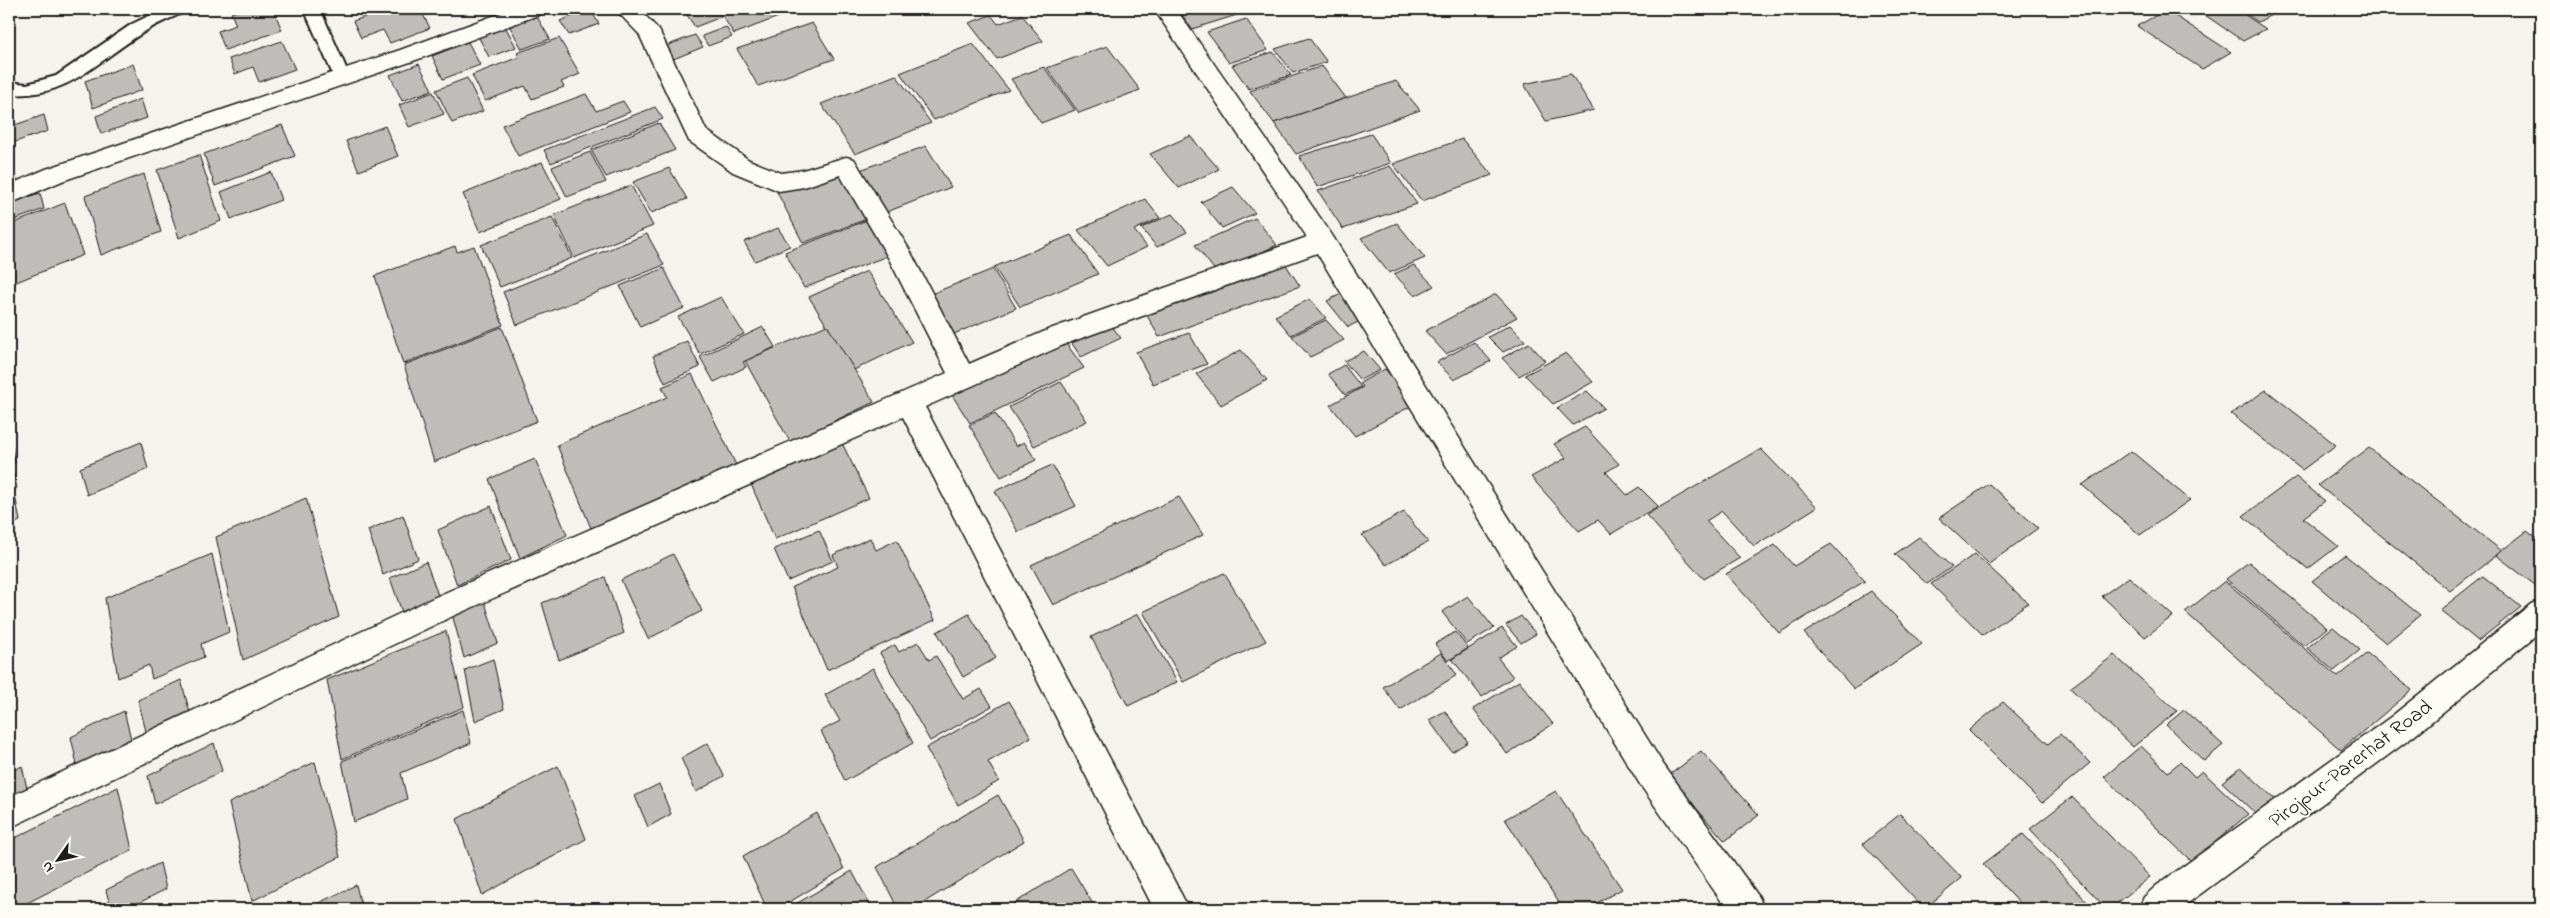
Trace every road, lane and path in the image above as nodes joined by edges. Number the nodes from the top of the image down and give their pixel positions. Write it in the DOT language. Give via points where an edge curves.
graph roads {
  1 [pos="176,9"];
  2 [pos="312,9"];
  3 [pos="533,9"];
  4 [pos="626,9"];
  5 [pos="1165,9"];
  6 [pos="342,77"];
  7 [pos="9,88"];
  8 [pos="9,195"];
  9 [pos="1323,241"];
  10 [pos="963,378"];
  11 [pos="909,402"];
  12 [pos="2541,613"];
  13 [pos="9,813"];
  14 [pos="1172,909"];
  15 [pos="1747,909"];
  16 [pos="2156,909"];
  1 -- 7 [label="lane" via="139,28 80,70 50,84 22,90"];
  2 -- 6 [label="lane"];
  3 -- 6 [label="street"];
  4 -- 10 [label="street" via="648,30 697,136 741,166 779,182 846,165 900,256"];
  5 -- 9 [label="street"];
  6 -- 8 [label="street" via="54,175"];
  9 -- 10 [label="street" via="1059,336"];
  9 -- 15 [label="street" via="1652,775"];
  10 -- 11 [label="street"];
  11 -- 13 [label="street" via="443,607"];
  11 -- 14 [label="street"];
  12 -- 16 [label="street, Pirojpur-Parerhat Road" via="2404,726"];
}
